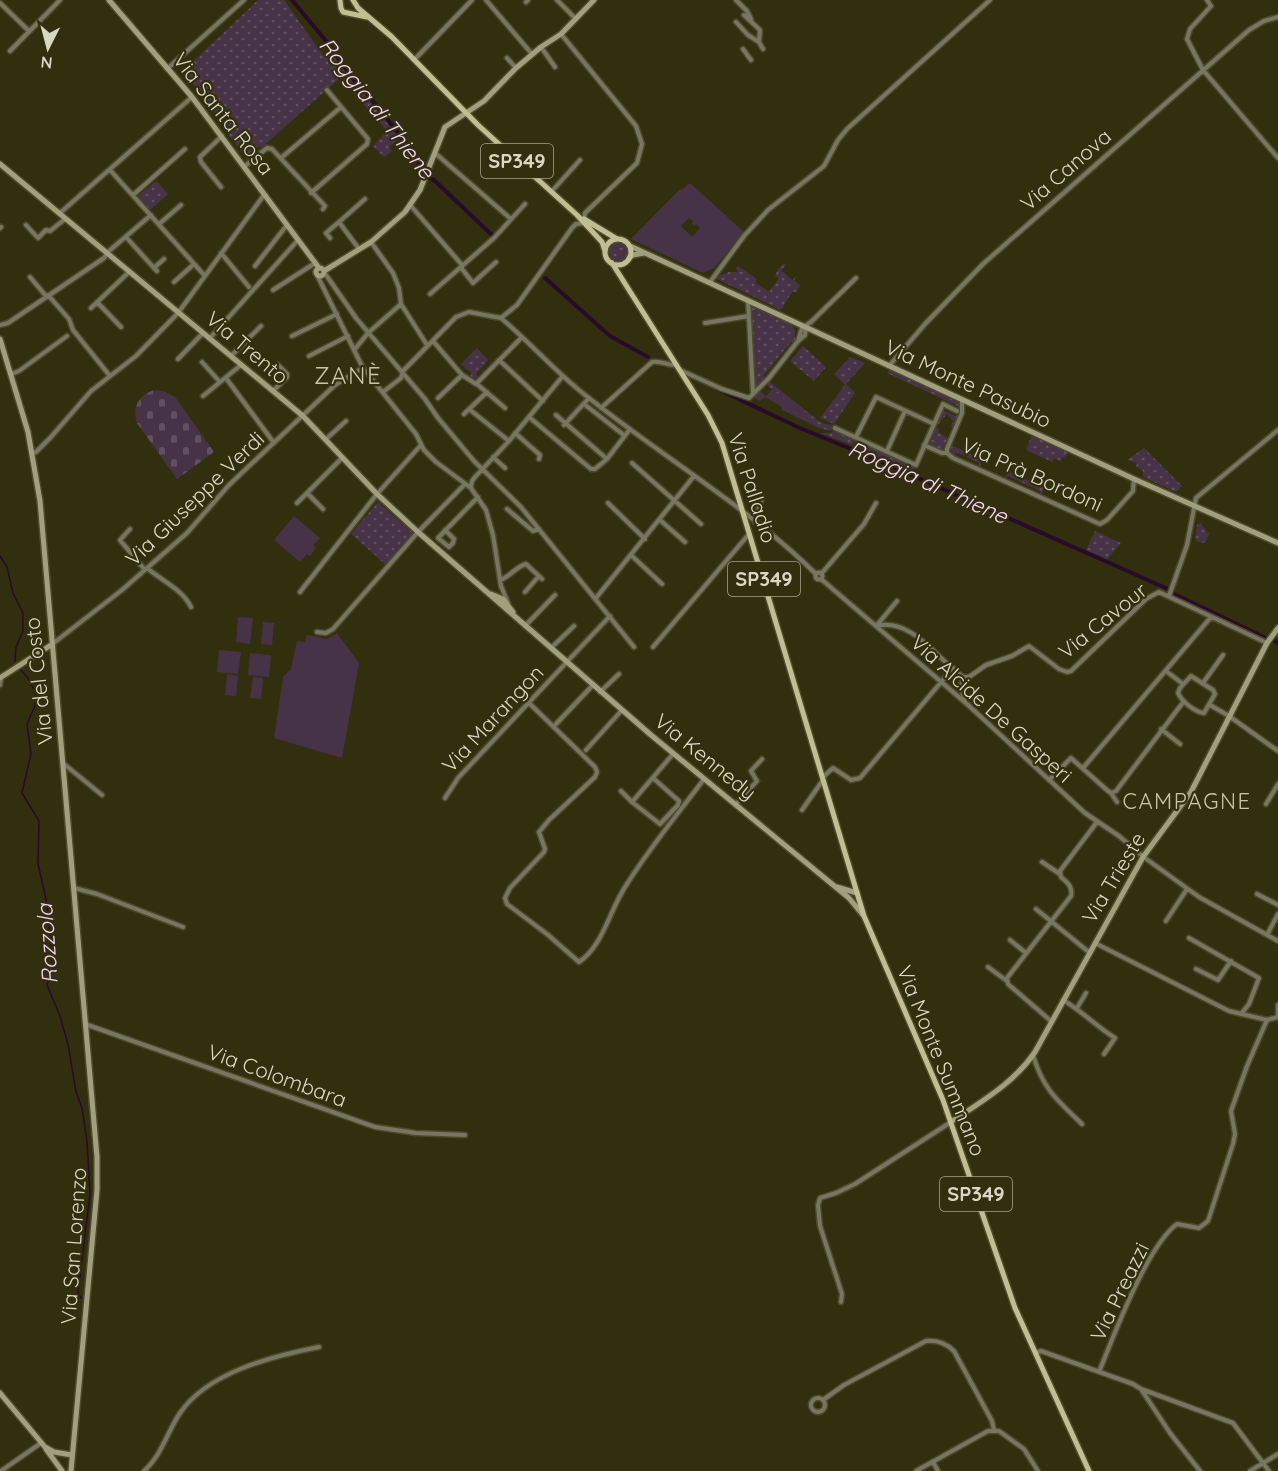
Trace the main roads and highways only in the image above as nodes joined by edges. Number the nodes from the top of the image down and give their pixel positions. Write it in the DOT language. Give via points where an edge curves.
graph roads {
  1 [pos="341,1"];
  2 [pos="355,2"];
  3 [pos="351,13"];
  4 [pos="374,20"];
  5 [pos="586,222"];
  6 [pos="605,232"];
  7 [pos="598,237"];
  8 [pos="617,239"];
  9 [pos="605,252"];
  10 [pos="627,260"];
  11 [pos="612,263"];
  12 [pos="625,284"];
  13 [pos="858,895"];
  14 [pos="1089,1471"];
  1 -- 3 [label="main road" via="343,12"];
  2 -- 3 [label="main road"];
  2 -- 4 [label="main road, SP349"];
  3 -- 4 [label="main road, SP349"];
  4 -- 5 [label="main road, SP349" via="466,113"];
  5 -- 6 [label="main road, SP349"];
  5 -- 7 [label="main road, SP349"];
  6 -- 7 [label="main road"];
  6 -- 8 [label="main road, SP349"];
  7 -- 9 [label="main road, SP349"];
  8 -- 9 [label="main road" via="608,244"];
  8 -- 10 [label="main road, SP349" via="630,246"];
  9 -- 11 [label="main road, SP349"];
  10 -- 11 [label="main road" via="619,265"];
  10 -- 12 [label="main road"];
  11 -- 12 [label="main road, SP349"];
  12 -- 13 [label="main road, Via Palladio / SP349" via="722,443"];
  13 -- 14 [label="main road, Via Monte Summano / SP349" via="951,1122 1008,1288"];
}
